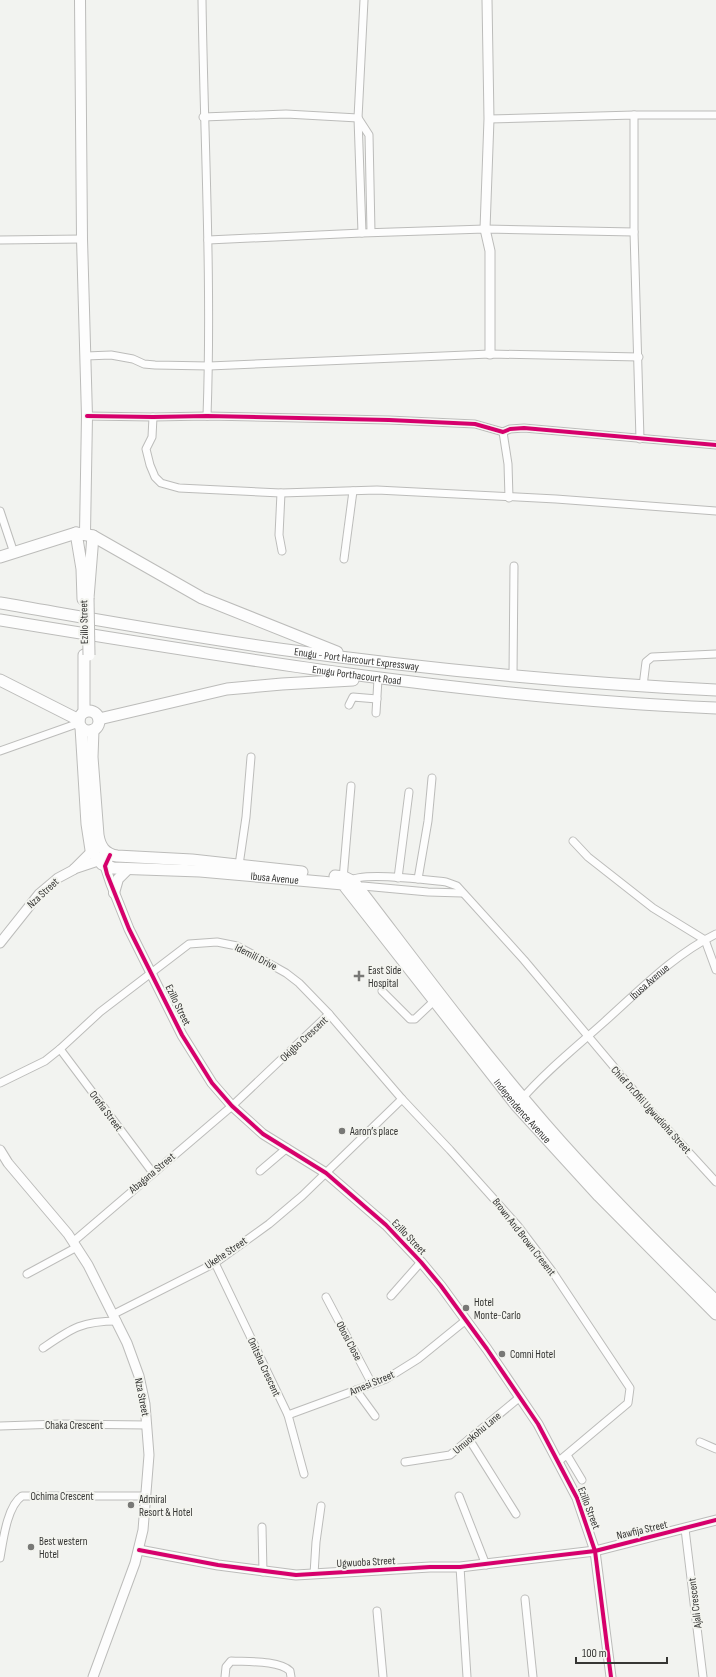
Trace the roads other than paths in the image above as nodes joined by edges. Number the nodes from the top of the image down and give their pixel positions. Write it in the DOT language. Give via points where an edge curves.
graph roads {
  1 [pos="80,0"];
  2 [pos="202,0"];
  3 [pos="364,0"];
  4 [pos="487,0"];
  5 [pos="634,115"];
  6 [pos="716,115"];
  7 [pos="203,117"];
  8 [pos="358,118"];
  9 [pos="489,119"];
  10 [pos="485,229"];
  11 [pos="362,232"];
  12 [pos="371,232"];
  13 [pos="634,232"];
  14 [pos="82,239"];
  15 [pos="0,240"];
  16 [pos="208,240"];
  17 [pos="490,354"];
  18 [pos="86,356"];
  19 [pos="639,357"];
  20 [pos="209,366"];
  21 [pos="87,416"];
  22 [pos="207,416"];
  23 [pos="153,417"];
  24 [pos="503,432"];
  25 [pos="640,439"];
  26 [pos="716,445"];
  27 [pos="353,491"];
  28 [pos="281,493"];
  29 [pos="509,498"];
  30 [pos="0,511"];
  31 [pos="716,511"];
  32 [pos="85,534"];
  33 [pos="282,551"];
  34 [pos="14,553"];
  35 [pos="0,557"];
  36 [pos="344,558"];
  37 [pos="514,566"];
  38 [pos="86,599"];
  39 [pos="0,604"];
  40 [pos="0,620"];
  41 [pos="716,654"];
  42 [pos="356,659"];
  43 [pos="513,675"];
  44 [pos="377,678"];
  45 [pos="0,680"];
  46 [pos="643,686"];
  47 [pos="716,690"];
  48 [pos="377,699"];
  49 [pos="349,706"];
  50 [pos="716,708"];
  51 [pos="376,713"];
  52 [pos="86,719"];
  53 [pos="0,751"];
  54 [pos="251,757"];
  55 [pos="432,778"];
  56 [pos="351,786"];
  57 [pos="409,792"];
  58 [pos="573,841"];
  59 [pos="102,850"];
  60 [pos="102,863"];
  61 [pos="239,865"];
  62 [pos="128,869"];
  63 [pos="73,870"];
  64 [pos="398,878"];
  65 [pos="418,879"];
  66 [pos="348,883"];
  67 [pos="114,893"];
  68 [pos="462,893"];
  69 [pos="716,934"];
  70 [pos="705,940"];
  71 [pos="0,943"];
  72 [pos="716,970"];
  73 [pos="152,972"];
  74 [pos="382,991"];
  75 [pos="434,1001"];
  76 [pos="447,1011"];
  77 [pos="329,1014"];
  78 [pos="587,1037"];
  79 [pos="60,1049"];
  80 [pos="0,1083"];
  81 [pos="402,1099"];
  82 [pos="519,1101"];
  83 [pos="232,1106"];
  84 [pos="287,1148"];
  85 [pos="0,1150"];
  86 [pos="260,1171"];
  87 [pos="153,1172"];
  88 [pos="326,1173"];
  89 [pos="716,1182"];
  90 [pos="75,1244"];
  91 [pos="421,1262"];
  92 [pos="215,1263"];
  93 [pos="26,1274"];
  94 [pos="391,1296"];
  95 [pos="326,1297"];
  96 [pos="716,1301"];
  97 [pos="716,1314"];
  98 [pos="115,1318"];
  99 [pos="466,1320"];
  100 [pos="43,1348"];
  101 [pos="372,1384"];
  102 [pos="356,1390"];
  103 [pos="520,1396"];
  104 [pos="288,1415"];
  105 [pos="375,1416"];
  106 [pos="147,1425"];
  107 [pos="0,1426"];
  108 [pos="469,1439"];
  109 [pos="700,1442"];
  110 [pos="716,1448"];
  111 [pos="567,1455"];
  112 [pos="559,1461"];
  113 [pos="405,1462"];
  114 [pos="304,1474"];
  115 [pos="582,1480"];
  116 [pos="146,1496"];
  117 [pos="459,1496"];
  118 [pos="320,1506"];
  119 [pos="516,1514"];
  120 [pos="716,1520"];
  121 [pos="262,1527"];
  122 [pos="685,1529"];
  123 [pos="139,1550"];
  124 [pos="595,1551"];
  125 [pos="0,1558"];
  126 [pos="486,1565"];
  127 [pos="460,1568"];
  128 [pos="263,1572"];
  129 [pos="314,1574"];
  130 [pos="525,1599"];
  131 [pos="377,1611"];
  132 [pos="93,1677"];
  133 [pos="225,1677"];
  134 [pos="291,1677"];
  135 [pos="383,1677"];
  136 [pos="467,1677"];
  137 [pos="533,1677"];
  138 [pos="611,1677"];
  139 [pos="703,1677"];
  1 -- 14 [label="main road"];
  2 -- 7 [label="street"];
  3 -- 8 [label="street"];
  4 -- 9 [label="street"];
  5 -- 6 [label="street"];
  5 -- 9 [label="street"];
  5 -- 13 [label="street"];
  7 -- 8 [label="street" via="286,114"];
  7 -- 16 [label="street"];
  8 -- 11 [label="street"];
  8 -- 12 [label="street" via="369,135"];
  9 -- 10 [label="street"];
  10 -- 12 [label="street"];
  10 -- 13 [label="street"];
  10 -- 17 [label="street" via="490,251"];
  11 -- 12 [label="street"];
  11 -- 16 [label="street"];
  13 -- 19 [label="street"];
  14 -- 15 [label="street"];
  14 -- 18 [label="main road"];
  16 -- 20 [label="street"];
  17 -- 19 [label="street"];
  17 -- 20 [label="street"];
  18 -- 20 [label="street" via="111,355 155,365"];
  18 -- 21 [label="main road"];
  19 -- 25 [label="street"];
  20 -- 22 [label="street"];
  21 -- 23 [label="street"];
  21 -- 32 [label="main road"];
  22 -- 23 [label="street"];
  22 -- 24 [label="street" via="475,424"];
  23 -- 28 [label="street" via="152,437 146,453 152,472 161,483 179,488"];
  24 -- 25 [label="street" via="524,428"];
  24 -- 29 [label="street" via="508,464"];
  25 -- 26 [label="street"];
  27 -- 28 [label="street"];
  27 -- 29 [label="street" via="377,490"];
  27 -- 36 [label="street"];
  28 -- 33 [label="street" via="279,535"];
  29 -- 31 [label="street"];
  30 -- 34 [label="street"];
  32 -- 34 [label="main road"];
  32 -- 38 [label="main road, Ezillo Street"];
  32 -- 38 [label="main road, Ezillo Street" via="82,569"];
  32 -- 42 [label="main road" via="202,598"];
  34 -- 35 [label="main road"];
  37 -- 43 [label="street"];
  38 -- 52 [label="main road, Ezillo Street, bridge"];
  39 -- 42 [label="main road, Enugu - Port Harcourt Expressway"];
  40 -- 44 [label="main road, Enugu Porthacourt Road" via="249,661"];
  41 -- 46 [label="street" via="652,657 646,662"];
  42 -- 43 [label="main road, Enugu - Port Harcourt Expressway"];
  43 -- 46 [label="main road, Enugu - Port Harcourt Expressway"];
  44 -- 48 [label="street"];
  44 -- 50 [label="main road, Enugu Porthacourt Road" via="613,701"];
  44 -- 52 [label="main road" via="227,689"];
  45 -- 52 [label="main road"];
  46 -- 47 [label="main road, Enugu - Port Harcourt Expressway"];
  48 -- 49 [label="street" via="353,697"];
  48 -- 51 [label="street"];
  52 -- 53 [label="street"];
  52 -- 59 [label="main road, Ezillo Street" via="87,824"];
  52 -- 59 [label="main road" via="98,726 93,730 93,781"];
  54 -- 61 [label="street"];
  55 -- 65 [label="street"];
  56 -- 66 [label="street"];
  57 -- 64 [label="street"];
  58 -- 70 [label="street" via="588,857 653,908"];
  59 -- 60 [label="main road"];
  59 -- 60 [label="street"];
  59 -- 61 [label="main road, Ibusa Avenue"];
  59 -- 63 [label="street, Nza Street"];
  60 -- 62 [label="main road, Ibusa Avenue"];
  60 -- 63 [label="street"];
  60 -- 67 [label="street, Ezillo Street"];
  61 -- 66 [label="main road, Ibusa Avenue"];
  62 -- 66 [label="main road, Ibusa Avenue" via="200,871"];
  62 -- 67 [label="main road" via="118,879"];
  63 -- 71 [label="street, Nza Street" via="58,878 39,894"];
  64 -- 65 [label="street, Ibusa Avenue"];
  64 -- 66 [label="street, Ibusa Avenue" via="363,877"];
  65 -- 68 [label="street, Ibusa Avenue" via="452,883"];
  66 -- 68 [label="street, Ibusa Avenue"];
  66 -- 75 [label="main road, Independence Avenue"];
  66 -- 76 [label="main road, Independence Avenue"];
  67 -- 73 [label="street, Ezillo Street" via="129,929"];
  68 -- 78 [label="street, Ibusa Avenue" via="524,960"];
  69 -- 70 [label="street, Ibusa Avenue"];
  70 -- 72 [label="street"];
  70 -- 78 [label="street, Ibusa Avenue" via="659,973"];
  73 -- 77 [label="street, Idemili Drive" via="189,944 228,944 247,951 286,973"];
  73 -- 79 [label="street" via="100,1012"];
  73 -- 83 [label="street, Ezillo Street" via="194,1057"];
  74 -- 75 [label="street" via="410,1019 415,1019"];
  75 -- 76 [label="main road, Independence Avenue"];
  76 -- 82 [label="main road, Independence Avenue"];
  77 -- 81 [label="street, Okigbo Crescent"];
  77 -- 83 [label="street, Okigbo Crescent"];
  78 -- 82 [label="street, Ibusa Avenue"];
  78 -- 89 [label="street, Chief Dr.Ofili Ugwudioha Street"];
  79 -- 80 [label="street" via="45,1060"];
  79 -- 87 [label="street, Orofia Street"];
  81 -- 88 [label="street"];
  81 -- 111 [label="street, Brown And Brown Cresent" via="518,1226 552,1271 630,1388 628,1403"];
  82 -- 96 [label="main road, Independence Avenue" via="546,1125 623,1208"];
  82 -- 97 [label="main road, Independence Avenue" via="599,1196"];
  83 -- 84 [label="street, Ezillo Street" via="264,1134"];
  83 -- 87 [label="street, Abagana Street"];
  84 -- 86 [label="street"];
  84 -- 88 [label="street, Ezillo Street"];
  85 -- 90 [label="street, Nza Street"];
  87 -- 90 [label="street, Abagana Street"];
  88 -- 91 [label="street, Ezillo Street" via="386,1225"];
  88 -- 92 [label="street, Ukehe Street" via="268,1224"];
  90 -- 93 [label="street, Abagana Street"];
  90 -- 98 [label="street, Nza Street"];
  91 -- 94 [label="street"];
  91 -- 99 [label="street, Ezillo Street"];
  92 -- 98 [label="street, Ukehe Street"];
  92 -- 104 [label="street, Onitsha Crescent"];
  95 -- 101 [label="street, Obosi Close"];
  98 -- 100 [label="street" via="79,1325"];
  98 -- 106 [label="street, Nza Street" via="139,1376"];
  99 -- 101 [label="street, Amesi Street" via="403,1370"];
  99 -- 103 [label="street, Ezillo Street"];
  101 -- 102 [label="street, Amesi Street"];
  102 -- 104 [label="street, Amesi Street"];
  102 -- 105 [label="street"];
  103 -- 108 [label="street, Umuokohu Lane"];
  103 -- 112 [label="street, Ezillo Street"];
  104 -- 114 [label="street, Onitsha Crescent"];
  106 -- 107 [label="street, Chaka Crescent"];
  106 -- 116 [label="street, Nza Street" via="149,1455"];
  108 -- 113 [label="street, Umuokohu Lane" via="450,1454"];
  108 -- 119 [label="street"];
  109 -- 110 [label="street"];
  111 -- 112 [label="street, Brown And Brown Cresent"];
  111 -- 115 [label="street"];
  112 -- 124 [label="street, Ezillo Street" via="577,1498"];
  116 -- 123 [label="street, Nza Street"];
  116 -- 125 [label="street, Ochima Crescent" via="22,1496 14,1504"];
  117 -- 126 [label="street"];
  118 -- 129 [label="street"];
  120 -- 122 [label="street, Nawfija Street"];
  121 -- 128 [label="street"];
  122 -- 124 [label="street, Nawfija Street"];
  122 -- 139 [label="street, Ajali Crescent"];
  123 -- 128 [label="street, Ugwuoba Street"];
  123 -- 132 [label="street, Nza Street"];
  124 -- 126 [label="street, Ugwuoba Street"];
  124 -- 138 [label="street, Ezillo Street"];
  126 -- 127 [label="street, Ugwuoba Street"];
  127 -- 129 [label="street, Ugwuoba Street" via="430,1567"];
  127 -- 136 [label="street"];
  128 -- 129 [label="street, Ugwuoba Street"];
  130 -- 137 [label="street"];
  131 -- 135 [label="street"];
  133 -- 134 [label="street" via="226,1668 231,1661 284,1667 290,1671"];
}
